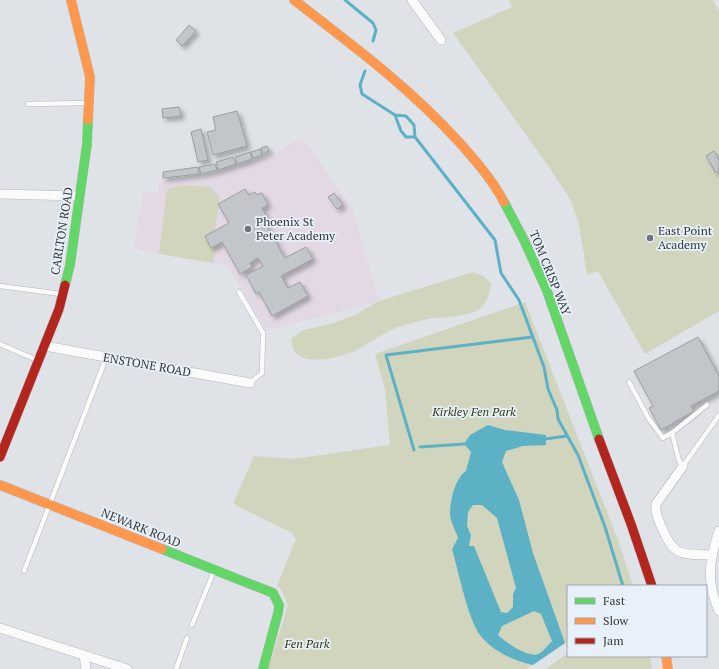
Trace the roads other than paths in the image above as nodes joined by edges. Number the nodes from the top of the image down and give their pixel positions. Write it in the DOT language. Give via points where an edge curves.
graph roads {
  1 [pos="71,0"];
  2 [pos="294,0"];
  3 [pos="412,0"];
  4 [pos="441,40"];
  5 [pos="90,103"];
  6 [pos="28,104"];
  7 [pos="0,194"];
  8 [pos="79,196"];
  9 [pos="0,286"];
  10 [pos="239,292"];
  11 [pos="63,294"];
  12 [pos="0,344"];
  13 [pos="45,346"];
  14 [pos="106,358"];
  15 [pos="39,361"];
  16 [pos="628,382"];
  17 [pos="250,383"];
  18 [pos="707,405"];
  19 [pos="719,415"];
  20 [pos="672,433"];
  21 [pos="0,457"];
  22 [pos="683,466"];
  23 [pos="0,485"];
  24 [pos="50,505"];
  25 [pos="719,531"];
  26 [pos="711,555"];
  27 [pos="214,570"];
  28 [pos="24,571"];
  29 [pos="652,585"];
  30 [pos="719,611"];
  31 [pos="192,625"];
  32 [pos="0,628"];
  33 [pos="187,638"];
  34 [pos="84,655"];
  35 [pos="666,657"];
  36 [pos="86,669"];
  37 [pos="127,669"];
  38 [pos="176,669"];
  39 [pos="263,669"];
  40 [pos="668,669"];
  1 -- 5 [label="main road, CARLTON ROAD" via="90,77"];
  2 -- 29 [label="main road, TOM CRISP WAY" via="365,54 422,103 455,136 493,182 527,242 550,300"];
  3 -- 4 [label="street"];
  5 -- 6 [label="lane"];
  5 -- 8 [label="main road, CARLTON ROAD"];
  7 -- 8 [label="street"];
  8 -- 11 [label="main road, CARLTON ROAD" via="70,265"];
  9 -- 11 [label="lane"];
  10 -- 17 [label="lane" via="263,333 262,374"];
  11 -- 13 [label="main road, CARLTON ROAD"];
  12 -- 15 [label="lane"];
  13 -- 14 [label="street, ENSTONE ROAD"];
  13 -- 15 [label="main road, CARLTON ROAD"];
  14 -- 17 [label="street, ENSTONE ROAD"];
  14 -- 24 [label="lane"];
  15 -- 21 [label="main road, CARLTON ROAD"];
  16 -- 20 [label="lane" via="663,438"];
  18 -- 20 [label="lane"];
  19 -- 22 [label="lane"];
  20 -- 22 [label="lane"];
  22 -- 26 [label="street" via="656,504 655,511 668,543 675,550 688,554"];
  23 -- 24 [label="main road, NEWARK ROAD"];
  24 -- 27 [label="main road, NEWARK ROAD"];
  24 -- 28 [label="lane"];
  25 -- 26 [label="street"];
  26 -- 30 [label="street" via="710,579"];
  27 -- 31 [label="lane"];
  27 -- 39 [label="main road, NEWARK ROAD" via="273,593 279,605"];
  32 -- 34 [label="street"];
  33 -- 38 [label="lane"];
  34 -- 36 [label="street"];
  34 -- 37 [label="street"];
  35 -- 40 [label="main road"];
}
